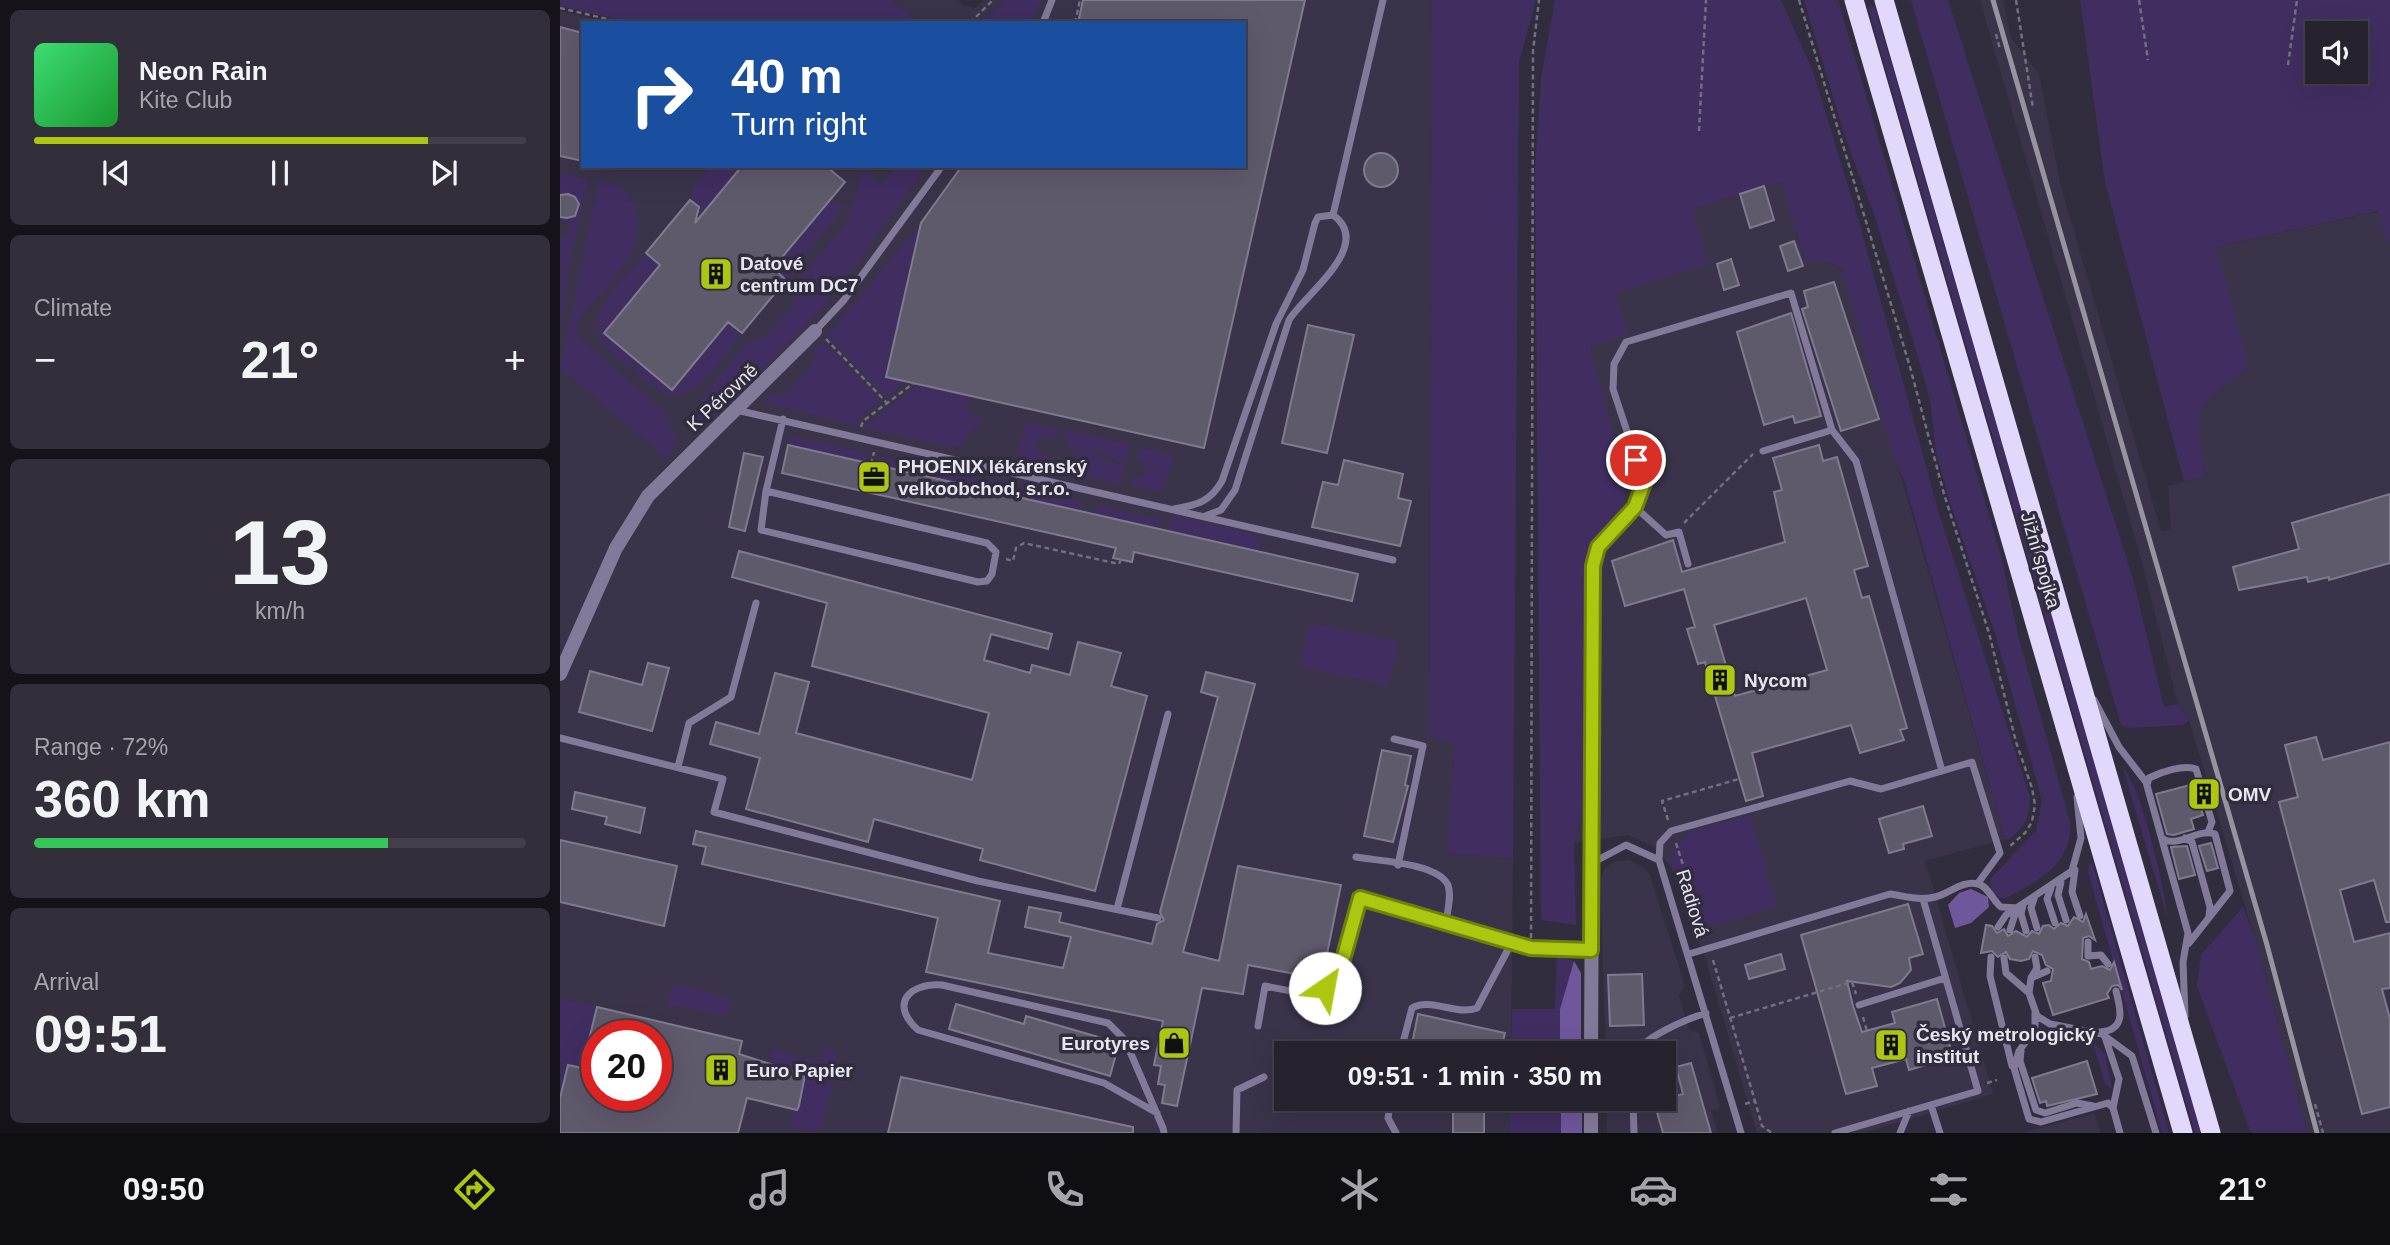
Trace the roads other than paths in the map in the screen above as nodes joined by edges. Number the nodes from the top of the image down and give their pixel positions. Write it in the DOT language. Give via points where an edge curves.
graph roads {
  1 [pos="1052,0"];
  2 [pos="1384,0"];
  3 [pos="1854,0"];
  4 [pos="1884,0"];
  5 [pos="1044,21"];
  6 [pos="941,168"];
  7 [pos="1333,215"];
  8 [pos="815,331"];
  9 [pos="736,410"];
  10 [pos="783,419"];
  11 [pos="1832,430"];
  12 [pos="1763,451"];
  13 [pos="766,491"];
  14 [pos="1635,507"];
  15 [pos="1174,509"];
  16 [pos="1205,516"];
  17 [pos="1394,561"];
  18 [pos="1688,564"];
  19 [pos="756,603"];
  20 [pos="2076,664"];
  21 [pos="560,674"];
  22 [pos="1168,714"];
  23 [pos="560,738"];
  24 [pos="1394,739"];
  25 [pos="2071,748"];
  26 [pos="678,767"];
  27 [pos="1942,771"];
  28 [pos="2147,786"];
  29 [pos="2208,832"];
  30 [pos="2162,838"];
  31 [pos="2185,838"];
  32 [pos="1356,857"];
  33 [pos="1659,860"];
  34 [pos="1592,863"];
  35 [pos="1398,865"];
  36 [pos="2075,866"];
  37 [pos="2062,881"];
  38 [pos="1978,883"];
  39 [pos="2051,888"];
  40 [pos="2034,898"];
  41 [pos="1923,899"];
  42 [pos="2021,906"];
  43 [pos="1117,909"];
  44 [pos="2080,916"];
  45 [pos="1158,918"];
  46 [pos="2207,919"];
  47 [pos="2066,920"];
  48 [pos="1446,923"];
  49 [pos="2055,923"];
  50 [pos="1998,928"];
  51 [pos="2037,928"];
  52 [pos="2010,930"];
  53 [pos="2026,931"];
  54 [pos="1512,942"];
  55 [pos="2088,942"];
  56 [pos="1591,950"];
  57 [pos="2186,950"];
  58 [pos="1689,954"];
  59 [pos="2035,957"];
  60 [pos="2004,958"];
  61 [pos="2108,964"];
  62 [pos="2044,970"];
  63 [pos="2009,976"];
  64 [pos="1945,978"];
  65 [pos="2031,978"];
  66 [pos="2116,991"];
  67 [pos="2029,993"];
  68 [pos="1859,1005"];
  69 [pos="1706,1013"];
  70 [pos="2035,1013"];
  71 [pos="1258,1026"];
  72 [pos="2099,1033"];
  73 [pos="1403,1041"];
  74 [pos="1591,1041"];
  75 [pos="1647,1041"];
  76 [pos="2024,1044"];
  77 [pos="2187,1048"];
  78 [pos="2014,1072"];
  79 [pos="1264,1077"];
  80 [pos="1931,1105"];
  81 [pos="2095,1106"];
  82 [pos="2113,1108"];
  83 [pos="1389,1111"];
  84 [pos="1591,1111"];
  85 [pos="1633,1111"];
  86 [pos="1909,1111"];
  87 [pos="1157,1113"];
  88 [pos="1164,1133"];
  89 [pos="1236,1133"];
  90 [pos="1395,1133"];
  91 [pos="1591,1133"];
  92 [pos="1634,1133"];
  93 [pos="1741,1133"];
  94 [pos="1835,1133"];
  95 [pos="1900,1133"];
  96 [pos="1940,1133"];
  97 [pos="2120,1133"];
  98 [pos="2156,1133"];
  99 [pos="2183,1133"];
  100 [pos="2211,1133"];
  1 -- 5 [label="lane"];
  2 -- 7 [label="lane"];
  3 -- 25 [label="highway, Jižní spojka"];
  4 -- 20 [label="highway, Jižní spojka"];
  6 -- 8 [label="lane, K Pérovně" via="844,300"];
  7 -- 15 [label="lane" via="1318,217 1315,223 1303,270 1276,324 1215,494 1204,502"];
  7 -- 16 [label="lane" via="1346,238 1339,262 1289,320 1235,490 1221,510"];
  8 -- 9 [label="street, K Pérovně"];
  9 -- 10 [label="lane"];
  9 -- 21 [label="street, K Pérovně" via="648,496 630,523"];
  10 -- 13 [label="lane"];
  10 -- 15 [label="lane"];
  11 -- 12 [label="lane"];
  11 -- 14 [label="lane" via="1791,293 1626,342 1614,364 1613,389 1644,483"];
  11 -- 27 [label="lane" via="1856,461"];
  13 -- 13 [label="lane" via="987,543 995,548 991,578 978,582 761,530"];
  14 -- 18 [label="lane" via="1666,535 1679,532"];
  14 -- 34 [label="lane" via="1598,547 1593,566"];
  15 -- 16 [label="lane"];
  16 -- 17 [label="lane"];
  19 -- 26 [label="lane" via="731,697 689,723"];
  20 -- 28 [label="lane" via="2114,740"];
  20 -- 77 [label="highway, Jižní spojka"];
  22 -- 43 [label="lane"];
  23 -- 26 [label="lane"];
  24 -- 35 [label="lane" via="1423,746"];
  25 -- 36 [label="lane" via="2081,831"];
  25 -- 99 [label="highway, Jižní spojka"];
  26 -- 43 [label="lane" via="723,779 714,812 978,881"];
  27 -- 33 [label="lane" via="1881,789 1850,781 1671,831 1660,843"];
  27 -- 38 [label="lane" via="1972,762 2000,853"];
  28 -- 29 [label="lane" via="2149,778 2157,774 2196,769 2212,822"];
  28 -- 30 [label="lane"];
  29 -- 31 [label="lane"];
  29 -- 46 [label="lane" via="2216,836 2230,888"];
  30 -- 31 [label="lane" via="2168,842"];
  30 -- 57 [label="lane" via="2187,930"];
  31 -- 46 [label="lane" via="2192,842 2210,907"];
  32 -- 35 [label="lane"];
  33 -- 34 [label="lane, Radiová" via="1626,845"];
  33 -- 58 [label="lane, Radiová"];
  34 -- 56 [label="street"];
  35 -- 48 [label="lane" via="1409,864 1444,879 1449,889"];
  36 -- 37 [label="lane"];
  36 -- 44 [label="lane" via="2073,892"];
  37 -- 39 [label="lane"];
  37 -- 47 [label="lane" via="2058,895"];
  38 -- 41 [label="lane"];
  38 -- 42 [label="lane" via="2001,907"];
  39 -- 40 [label="lane"];
  39 -- 49 [label="lane" via="2047,899"];
  40 -- 42 [label="lane"];
  40 -- 51 [label="lane" via="2031,908"];
  41 -- 58 [label="lane" via="1890,894"];
  41 -- 64 [label="lane"];
  42 -- 50 [label="lane"];
  42 -- 52 [label="lane"];
  42 -- 53 [label="lane"];
  43 -- 45 [label="lane"];
  46 -- 57 [label="lane"];
  48 -- 54 [label="lane"];
  48 -- 71 [label="lane" via="1360,898 1337,981 1312,995 1265,986"];
  54 -- 56 [label="lane" via="1531,948"];
  54 -- 73 [label="lane" via="1477,1008 1457,1011 1422,1004 1412,1008"];
  55 -- 61 [label="lane" via="2088,956 2101,955"];
  56 -- 74 [label="street"];
  57 -- 77 [label="lane"];
  58 -- 69 [label="lane, Radiová"];
  59 -- 65 [label="lane" via="2037,968"];
  60 -- 63 [label="lane"];
  62 -- 65 [label="lane"];
  63 -- 67 [label="lane"];
  63 -- 78 [label="lane" via="1993,965 1992,956 1990,976"];
  64 -- 68 [label="lane"];
  64 -- 80 [label="lane" via="1978,1091"];
  65 -- 67 [label="lane"];
  66 -- 72 [label="lane" via="2122,1011 2119,1023"];
  67 -- 70 [label="lane"];
  69 -- 75 [label="lane"];
  69 -- 93 [label="lane, Radiová"];
  70 -- 72 [label="lane" via="2045,1023"];
  70 -- 76 [label="lane" via="2035,1029"];
  72 -- 82 [label="lane" via="2108,1043 2119,1079"];
  72 -- 98 [label="lane" via="2134,1059"];
  76 -- 78 [label="lane"];
  76 -- 81 [label="lane" via="2020,1061 2036,1110 2045,1113 2077,1103"];
  77 -- 100 [label="highway, Jižní spojka"];
  78 -- 81 [label="lane" via="2027,1116 2033,1121"];
  79 -- 89 [label="lane" via="1237,1090"];
  80 -- 86 [label="lane"];
  80 -- 96 [label="lane"];
  81 -- 82 [label="lane" via="2108,1103"];
  82 -- 97 [label="lane"];
  83 -- 90 [label="lane"];
  84 -- 91 [label="street"];
  85 -- 92 [label="lane"];
  86 -- 94 [label="lane"];
  86 -- 95 [label="lane"];
  87 -- 87 [label="lane" via="1104,1083 918,1030 903,1010 908,994 924,984 942,985 1108,1023 1125,1040"];
  87 -- 88 [label="lane"];
}
